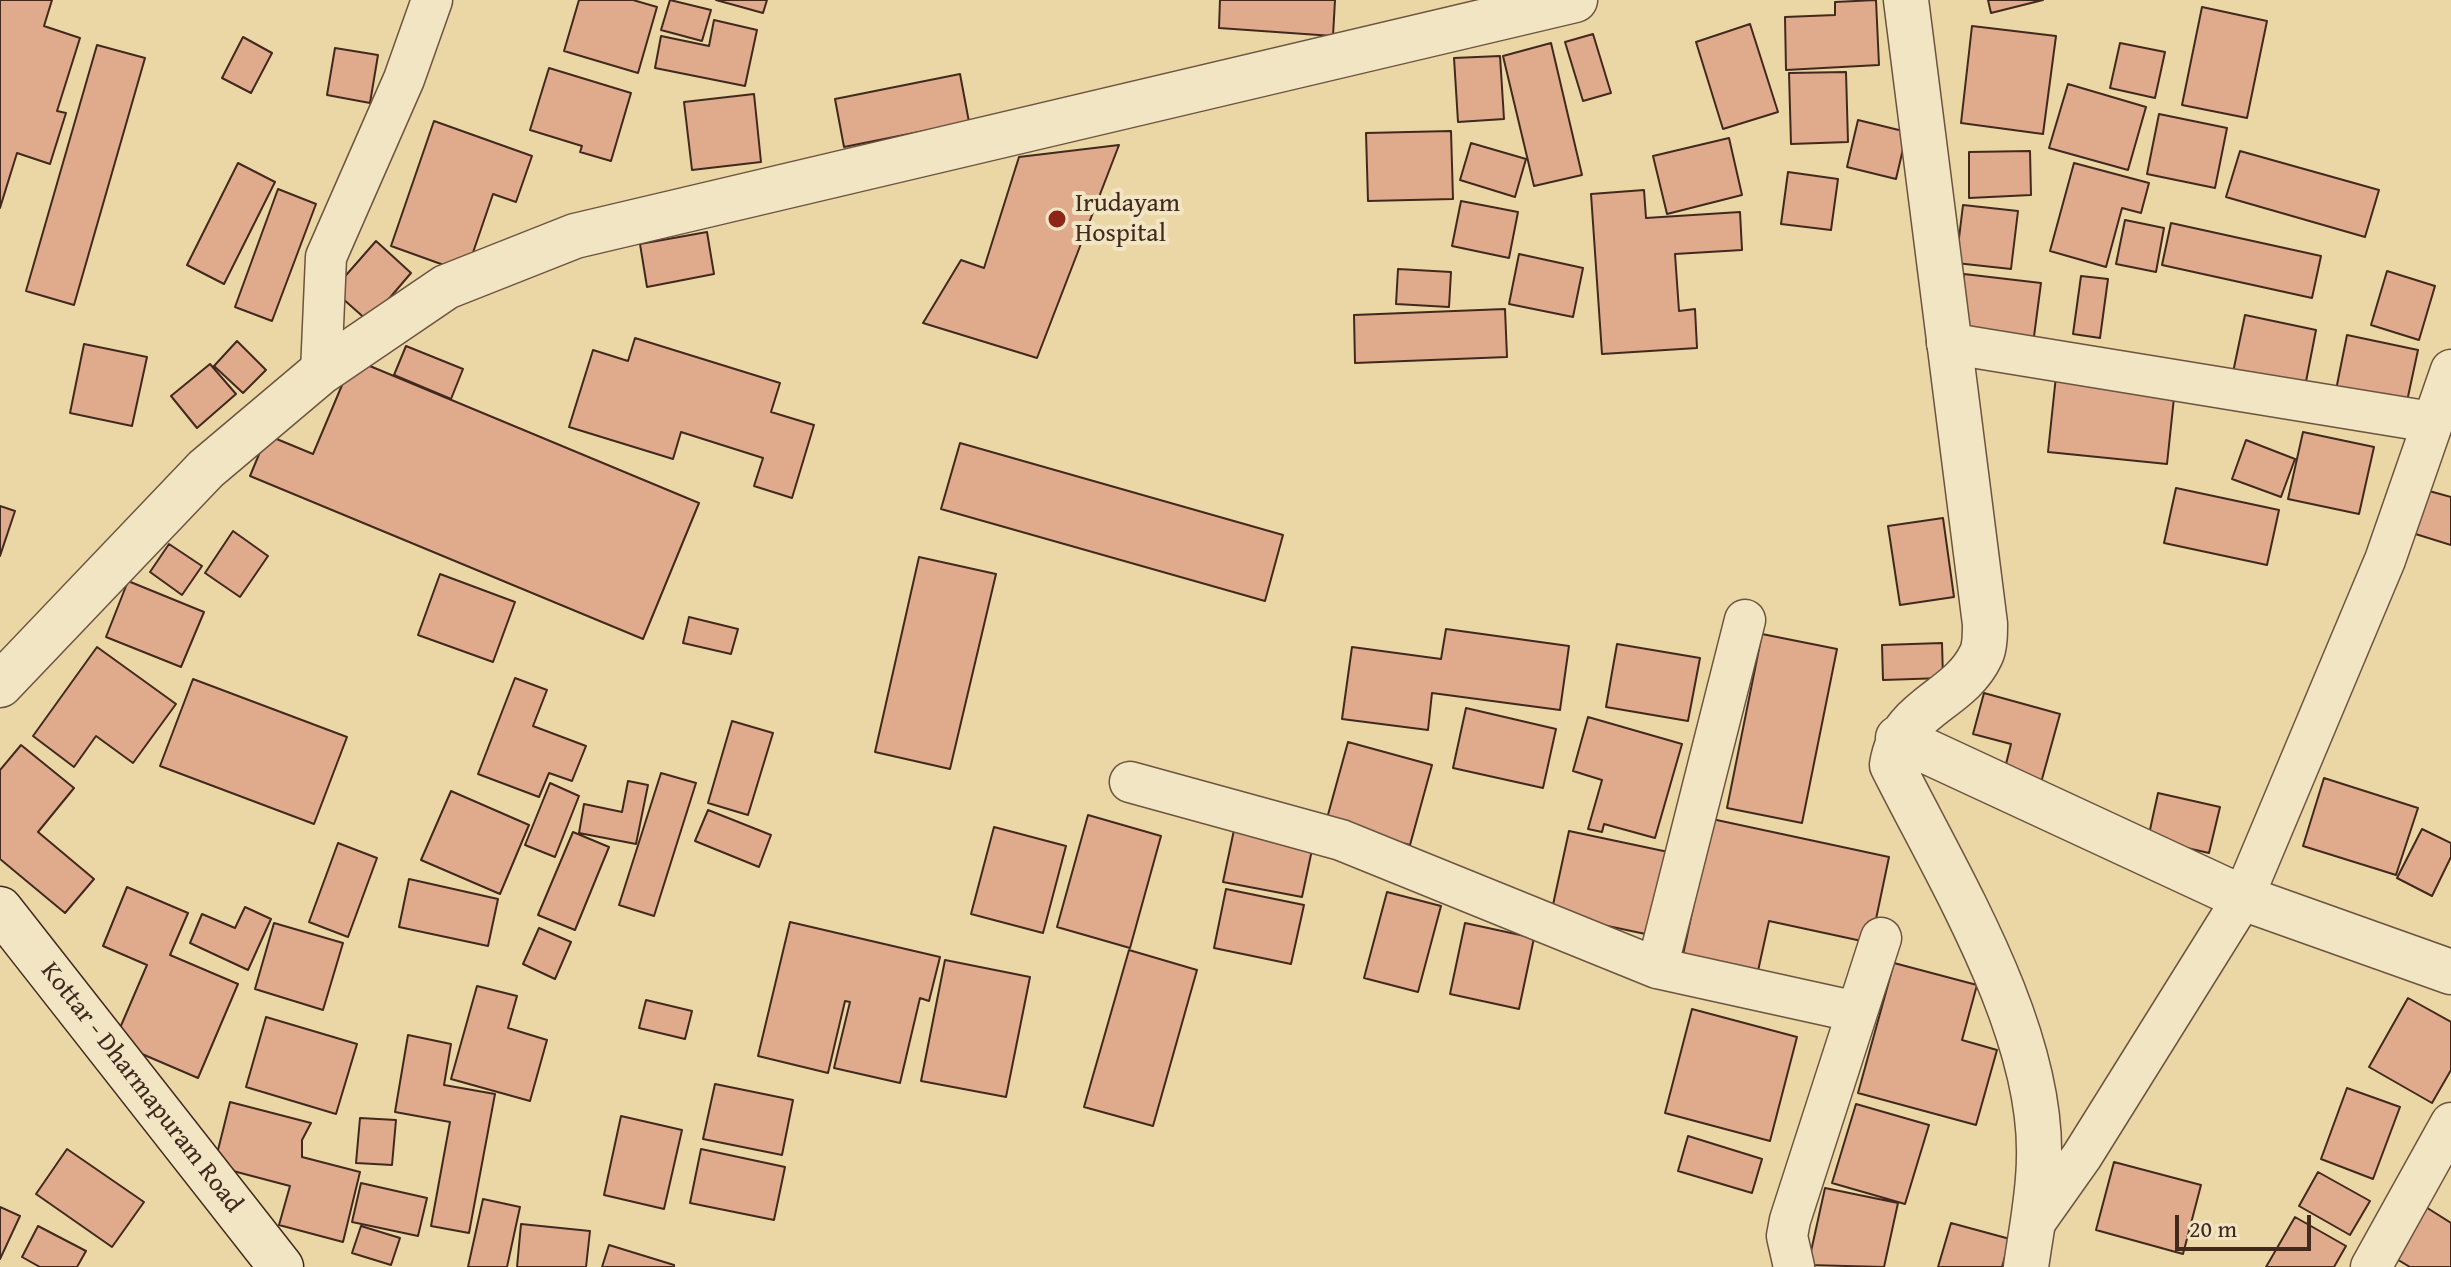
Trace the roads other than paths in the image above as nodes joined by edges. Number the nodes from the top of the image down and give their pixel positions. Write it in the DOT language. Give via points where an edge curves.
graph roads {
  1 [pos="432,0"];
  2 [pos="1575,0"];
  3 [pos="1906,0"];
  4 [pos="1947,343"];
  5 [pos="2451,370"];
  6 [pos="321,372"];
  7 [pos="2431,422"];
  8 [pos="1745,620"];
  9 [pos="0,685"];
  10 [pos="1898,738"];
  11 [pos="1130,782"];
  12 [pos="2243,898"];
  13 [pos="0,909"];
  14 [pos="1881,938"];
  15 [pos="1657,968"];
  16 [pos="2451,972"];
  17 [pos="1857,1012"];
  18 [pos="2451,1123"];
  19 [pos="2029,1248"];
  20 [pos="281,1267"];
  21 [pos="1794,1267"];
  22 [pos="2371,1267"];
  1 -- 6 [label="street" via="404,79 326,257"];
  2 -- 6 [label="street" via="575,236 446,287"];
  3 -- 4 [label="street"];
  4 -- 7 [label="street"];
  4 -- 10 [label="street" via="1985,624 1983,653 1967,675"];
  5 -- 7 [label="street"];
  6 -- 9 [label="street" via="206,469"];
  7 -- 12 [label="street" via="2385,560"];
  8 -- 15 [label="street"];
  10 -- 12 [label="street"];
  10 -- 19 [label="street" via="1892,765 1994,969 2029,1071 2040,1156"];
  11 -- 15 [label="street" via="1341,840"];
  12 -- 16 [label="street"];
  12 -- 19 [label="street"];
  13 -- 20 [label="street, Kottar - Dharmapuram Road"];
  14 -- 17 [label="street"];
  15 -- 17 [label="street"];
  17 -- 21 [label="street" via="1790,1220 1787,1236"];
  18 -- 22 [label="street"];
}
